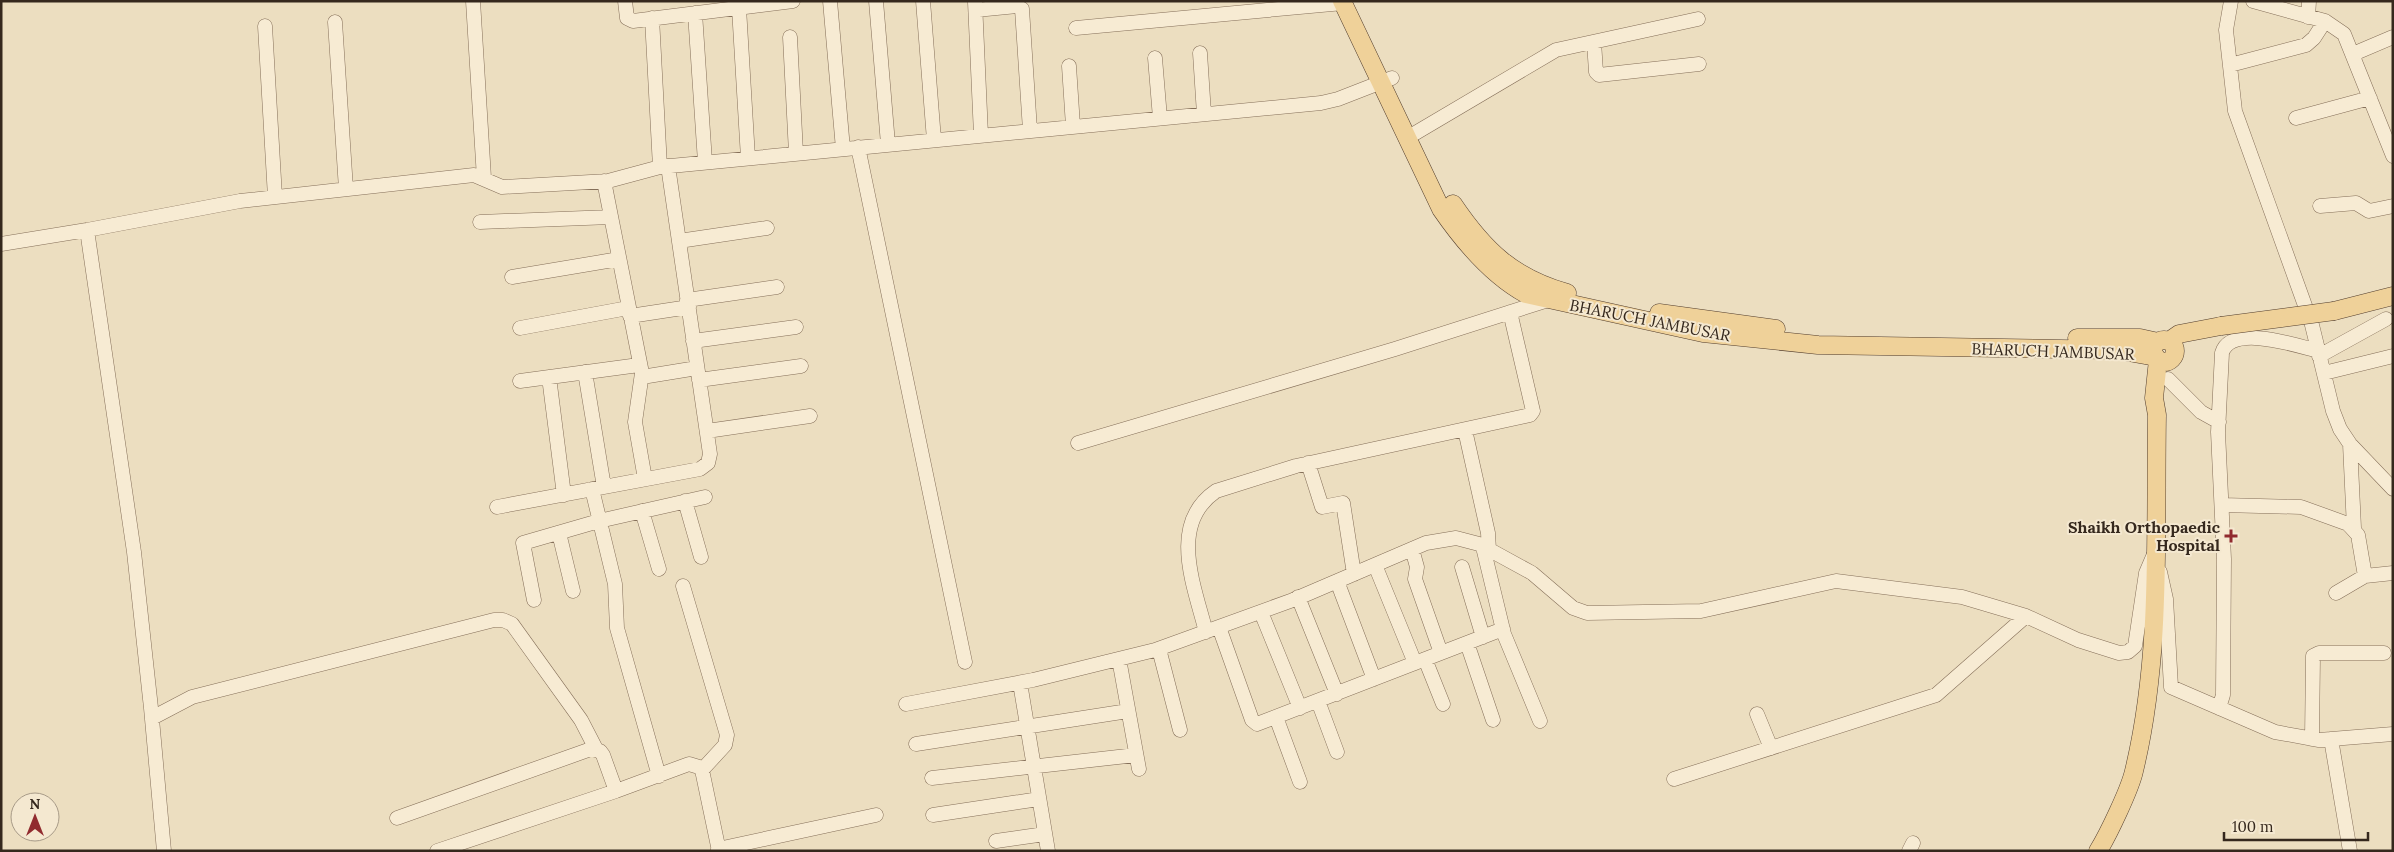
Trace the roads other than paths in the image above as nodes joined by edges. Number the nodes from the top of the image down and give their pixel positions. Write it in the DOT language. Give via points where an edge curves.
graph roads {
  1 [pos="473,1"];
  2 [pos="625,1"];
  3 [pos="830,1"];
  4 [pos="876,1"];
  5 [pos="923,1"];
  6 [pos="2231,1"];
  7 [pos="2252,1"];
  8 [pos="2308,1"];
  9 [pos="784,2"];
  10 [pos="1347,2"];
  11 [pos="976,6"];
  12 [pos="739,8"];
  13 [pos="695,13"];
  14 [pos="2308,16"];
  15 [pos="652,18"];
  16 [pos="1698,19"];
  17 [pos="2325,21"];
  18 [pos="335,22"];
  19 [pos="265,26"];
  20 [pos="1076,28"];
  21 [pos="790,36"];
  22 [pos="2393,37"];
  23 [pos="1594,42"];
  24 [pos="1200,53"];
  25 [pos="2353,54"];
  26 [pos="1155,58"];
  27 [pos="1699,64"];
  28 [pos="2230,65"];
  29 [pos="1069,66"];
  30 [pos="1387,80"];
  31 [pos="2370,98"];
  32 [pos="1204,114"];
  33 [pos="1160,118"];
  34 [pos="2296,118"];
  35 [pos="1073,126"];
  36 [pos="1030,130"];
  37 [pos="981,135"];
  38 [pos="1411,135"];
  39 [pos="934,140"];
  40 [pos="888,144"];
  41 [pos="858,147"];
  42 [pos="843,149"];
  43 [pos="796,153"];
  44 [pos="2393,156"];
  45 [pos="748,158"];
  46 [pos="705,162"];
  47 [pos="664,166"];
  48 [pos="484,178"];
  49 [pos="604,181"];
  50 [pos="346,189"];
  51 [pos="276,197"];
  52 [pos="2320,206"];
  53 [pos="2393,206"];
  54 [pos="610,217"];
  55 [pos="480,222"];
  56 [pos="767,228"];
  57 [pos="88,230"];
  58 [pos="679,240"];
  59 [pos="1,244"];
  60 [pos="619,259"];
  61 [pos="512,278"];
  62 [pos="777,287"];
  63 [pos="1531,288"];
  64 [pos="2393,296"];
  65 [pos="1548,300"];
  66 [pos="688,304"];
  67 [pos="629,312"];
  68 [pos="1510,312"];
  69 [pos="2386,319"];
  70 [pos="796,327"];
  71 [pos="520,328"];
  72 [pos="693,341"];
  73 [pos="2164,352"];
  74 [pos="2319,353"];
  75 [pos="2393,356"];
  76 [pos="802,366"];
  77 [pos="640,369"];
  78 [pos="585,372"];
  79 [pos="2324,373"];
  80 [pos="698,374"];
  81 [pos="549,377"];
  82 [pos="2168,379"];
  83 [pos="520,381"];
  84 [pos="2157,414"];
  85 [pos="810,416"];
  86 [pos="2219,422"];
  87 [pos="1465,430"];
  88 [pos="706,431"];
  89 [pos="1078,443"];
  90 [pos="2350,444"];
  91 [pos="1308,463"];
  92 [pos="645,479"];
  93 [pos="598,488"];
  94 [pos="2393,490"];
  95 [pos="564,495"];
  96 [pos="705,497"];
  97 [pos="685,501"];
  98 [pos="2222,505"];
  99 [pos="498,507"];
  100 [pos="642,511"];
  101 [pos="599,521"];
  102 [pos="2354,528"];
  103 [pos="559,533"];
  104 [pos="1486,548"];
  105 [pos="1412,549"];
  106 [pos="2155,552"];
  107 [pos="701,557"];
  108 [pos="1375,565"];
  109 [pos="1462,567"];
  110 [pos="659,569"];
  111 [pos="2393,573"];
  112 [pos="1354,574"];
  113 [pos="2364,576"];
  114 [pos="1337,581"];
  115 [pos="683,586"];
  116 [pos="573,591"];
  117 [pos="2336,592"];
  118 [pos="1298,597"];
  119 [pos="534,600"];
  120 [pos="1260,612"];
  121 [pos="2023,619"];
  122 [pos="1220,626"];
  123 [pos="1503,629"];
  124 [pos="1206,632"];
  125 [pos="1483,637"];
  126 [pos="1467,643"];
  127 [pos="1159,649"];
  128 [pos="1441,653"];
  129 [pos="2384,653"];
  130 [pos="1118,659"];
  131 [pos="1420,661"];
  132 [pos="965,662"];
  133 [pos="1374,679"];
  134 [pos="1020,683"];
  135 [pos="1336,694"];
  136 [pos="1318,701"];
  137 [pos="906,704"];
  138 [pos="1443,704"];
  139 [pos="1300,708"];
  140 [pos="2219,708"];
  141 [pos="1128,711"];
  142 [pos="1757,714"];
  143 [pos="1276,717"];
  144 [pos="152,718"];
  145 [pos="1493,720"];
  146 [pos="1540,720"];
  147 [pos="1027,727"];
  148 [pos="1180,730"];
  149 [pos="2393,734"];
  150 [pos="2312,739"];
  151 [pos="2331,739"];
  152 [pos="916,744"];
  153 [pos="1771,748"];
  154 [pos="596,749"];
  155 [pos="1337,752"];
  156 [pos="1136,755"];
  157 [pos="1033,766"];
  158 [pos="1139,769"];
  159 [pos="702,770"];
  160 [pos="659,776"];
  161 [pos="932,778"];
  162 [pos="1674,779"];
  163 [pos="1300,782"];
  164 [pos="616,792"];
  165 [pos="1039,799"];
  166 [pos="876,815"];
  167 [pos="933,815"];
  168 [pos="397,818"];
  169 [pos="1045,834"];
  170 [pos="996,841"];
  171 [pos="719,850"];
  172 [pos="164,851"];
  173 [pos="437,851"];
  174 [pos="1048,851"];
  175 [pos="2098,851"];
  176 [pos="2350,851"];
  1 -- 48 [label="street"];
  2 -- 15 [label="street" via="630,20"];
  3 -- 42 [label="street"];
  4 -- 40 [label="street"];
  5 -- 39 [label="street"];
  6 -- 28 [label="street" via="2226,30"];
  7 -- 14 [label="street"];
  8 -- 14 [label="street"];
  9 -- 12 [label="street"];
  10 -- 20 [label="street"];
  10 -- 30 [label="main road, BHARUCH JAMBUSAR"];
  11 -- 36 [label="street" via="1016,6 1022,9"];
  11 -- 37 [label="street"];
  12 -- 13 [label="street"];
  12 -- 45 [label="street"];
  13 -- 15 [label="street"];
  13 -- 46 [label="street"];
  14 -- 17 [label="street"];
  15 -- 47 [label="street"];
  16 -- 23 [label="street"];
  17 -- 25 [label="street" via="2344,34"];
  17 -- 28 [label="street" via="2306,45"];
  18 -- 50 [label="street"];
  19 -- 51 [label="street"];
  21 -- 43 [label="street"];
  22 -- 25 [label="street"];
  23 -- 27 [label="street" via="1598,75"];
  23 -- 38 [label="street" via="1556,50"];
  24 -- 32 [label="street"];
  25 -- 31 [label="street"];
  26 -- 33 [label="street"];
  28 -- 74 [label="street" via="2234,111 2312,325"];
  29 -- 35 [label="street"];
  30 -- 32 [label="street" via="1330,102"];
  30 -- 38 [label="main road, BHARUCH JAMBUSAR"];
  31 -- 34 [label="street"];
  31 -- 44 [label="street"];
  32 -- 33 [label="street"];
  33 -- 35 [label="street"];
  35 -- 36 [label="street"];
  36 -- 37 [label="street"];
  37 -- 39 [label="street"];
  38 -- 63 [label="main road, BHARUCH JAMBUSAR" via="1472,233"];
  39 -- 40 [label="street"];
  40 -- 41 [label="street"];
  41 -- 42 [label="street"];
  41 -- 132 [label="street"];
  42 -- 43 [label="street"];
  43 -- 45 [label="street"];
  45 -- 46 [label="street"];
  46 -- 47 [label="street"];
  47 -- 49 [label="street"];
  47 -- 58 [label="street"];
  48 -- 49 [label="street" via="502,186"];
  48 -- 50 [label="street" via="474,175"];
  49 -- 54 [label="street"];
  50 -- 51 [label="street"];
  51 -- 57 [label="street"];
  52 -- 53 [label="street" via="2356,203 2369,211"];
  54 -- 55 [label="street"];
  54 -- 60 [label="street"];
  56 -- 58 [label="street"];
  57 -- 59 [label="street"];
  57 -- 144 [label="street" via="133,545"];
  58 -- 66 [label="street"];
  60 -- 61 [label="street"];
  60 -- 67 [label="street"];
  62 -- 66 [label="street"];
  63 -- 65 [label="main road, BHARUCH JAMBUSAR"];
  63 -- 73 [label="main road, BHARUCH JAMBUSAR" via="1653,312 1808,334 2140,338"];
  64 -- 73 [label="main road, bridge" via="2334,311 2217,327"];
  65 -- 68 [label="street"];
  65 -- 73 [label="main road, BHARUCH JAMBUSAR" via="1698,332 1818,345"];
  66 -- 67 [label="street"];
  66 -- 72 [label="street"];
  67 -- 71 [label="street"];
  67 -- 77 [label="street"];
  68 -- 87 [label="street" via="1532,413"];
  68 -- 89 [label="street"];
  69 -- 74 [label="street"];
  70 -- 72 [label="street"];
  72 -- 80 [label="street"];
  73 -- 82 [label="main road"];
  73 -- 84 [label="main road" via="2154,398"];
  74 -- 79 [label="street"];
  74 -- 86 [label="street" via="2265,338 2228,344 2222,353"];
  75 -- 79 [label="street"];
  76 -- 80 [label="street"];
  77 -- 78 [label="street"];
  77 -- 80 [label="street" via="648,376"];
  77 -- 92 [label="street" via="636,422"];
  78 -- 81 [label="street"];
  78 -- 93 [label="street"];
  79 -- 90 [label="street" via="2333,411"];
  80 -- 88 [label="street"];
  81 -- 83 [label="street"];
  81 -- 95 [label="street"];
  82 -- 84 [label="main road" via="2165,401"];
  82 -- 86 [label="street" via="2201,412"];
  84 -- 106 [label="main road"];
  85 -- 88 [label="street"];
  86 -- 98 [label="street"];
  87 -- 91 [label="street"];
  87 -- 104 [label="street" via="1488,533"];
  88 -- 92 [label="street" via="710,458 704,466"];
  90 -- 94 [label="street"];
  90 -- 102 [label="street"];
  91 -- 112 [label="street" via="1322,507 1343,503"];
  91 -- 124 [label="street" via="1216,491 1197,508 1190,522 1187,544"];
  92 -- 93 [label="street"];
  93 -- 95 [label="street"];
  93 -- 101 [label="street"];
  95 -- 99 [label="street"];
  96 -- 97 [label="street"];
  97 -- 100 [label="street"];
  97 -- 107 [label="street"];
  98 -- 102 [label="street" via="2306,508"];
  98 -- 140 [label="street" via="2223,686"];
  100 -- 101 [label="street"];
  100 -- 110 [label="street"];
  101 -- 103 [label="street"];
  101 -- 160 [label="street" via="615,584 617,628"];
  102 -- 113 [label="street"];
  103 -- 116 [label="street"];
  103 -- 119 [label="street" via="522,545"];
  104 -- 105 [label="street" via="1456,538 1432,541"];
  104 -- 121 [label="street" via="1532,572 1573,608 1587,613 1701,611 1833,581 1958,596"];
  104 -- 123 [label="street"];
  105 -- 108 [label="street"];
  105 -- 128 [label="street" via="1417,567 1415,579"];
  106 -- 121 [label="street" via="2146,573 2135,646 2128,652 2119,653"];
  106 -- 140 [label="street" via="2166,599 2169,684"];
  106 -- 175 [label="main road" via="2147,701 2134,773"];
  108 -- 112 [label="street"];
  108 -- 131 [label="street"];
  109 -- 125 [label="street"];
  111 -- 113 [label="street"];
  112 -- 114 [label="street"];
  113 -- 117 [label="street"];
  114 -- 118 [label="street"];
  114 -- 133 [label="street"];
  115 -- 159 [label="street" via="728,738"];
  118 -- 120 [label="street"];
  118 -- 135 [label="street"];
  120 -- 122 [label="street"];
  120 -- 139 [label="street"];
  121 -- 153 [label="street" via="1936,695"];
  122 -- 124 [label="street"];
  122 -- 143 [label="street" via="1252,720 1259,724"];
  123 -- 125 [label="street"];
  123 -- 146 [label="street"];
  124 -- 127 [label="street"];
  125 -- 126 [label="street"];
  126 -- 128 [label="street"];
  126 -- 145 [label="street"];
  127 -- 130 [label="street"];
  127 -- 148 [label="street"];
  128 -- 131 [label="street"];
  129 -- 150 [label="street" via="2319,653 2313,656"];
  130 -- 134 [label="street"];
  130 -- 141 [label="street"];
  131 -- 133 [label="street"];
  131 -- 138 [label="street"];
  133 -- 135 [label="street"];
  134 -- 137 [label="street"];
  134 -- 147 [label="street"];
  135 -- 136 [label="street"];
  136 -- 139 [label="street"];
  136 -- 155 [label="street"];
  139 -- 143 [label="street"];
  140 -- 150 [label="street" via="2275,732"];
  141 -- 147 [label="street"];
  141 -- 156 [label="street"];
  142 -- 153 [label="street"];
  143 -- 163 [label="street"];
  144 -- 154 [label="street" via="192,696 503,620 512,624 580,720"];
  144 -- 172 [label="street"];
  147 -- 152 [label="street"];
  147 -- 157 [label="street"];
  149 -- 151 [label="street"];
  150 -- 151 [label="street"];
  151 -- 176 [label="street"];
  153 -- 162 [label="street"];
  154 -- 164 [label="street" via="603,755"];
  154 -- 168 [label="street"];
  156 -- 157 [label="street"];
  156 -- 158 [label="street"];
  157 -- 161 [label="street"];
  157 -- 165 [label="street"];
  159 -- 160 [label="street" via="689,764"];
  159 -- 171 [label="street"];
  160 -- 164 [label="street"];
  164 -- 173 [label="street"];
  165 -- 167 [label="street"];
  165 -- 169 [label="street"];
  166 -- 171 [label="street"];
  169 -- 170 [label="street"];
  169 -- 174 [label="street"];
}
